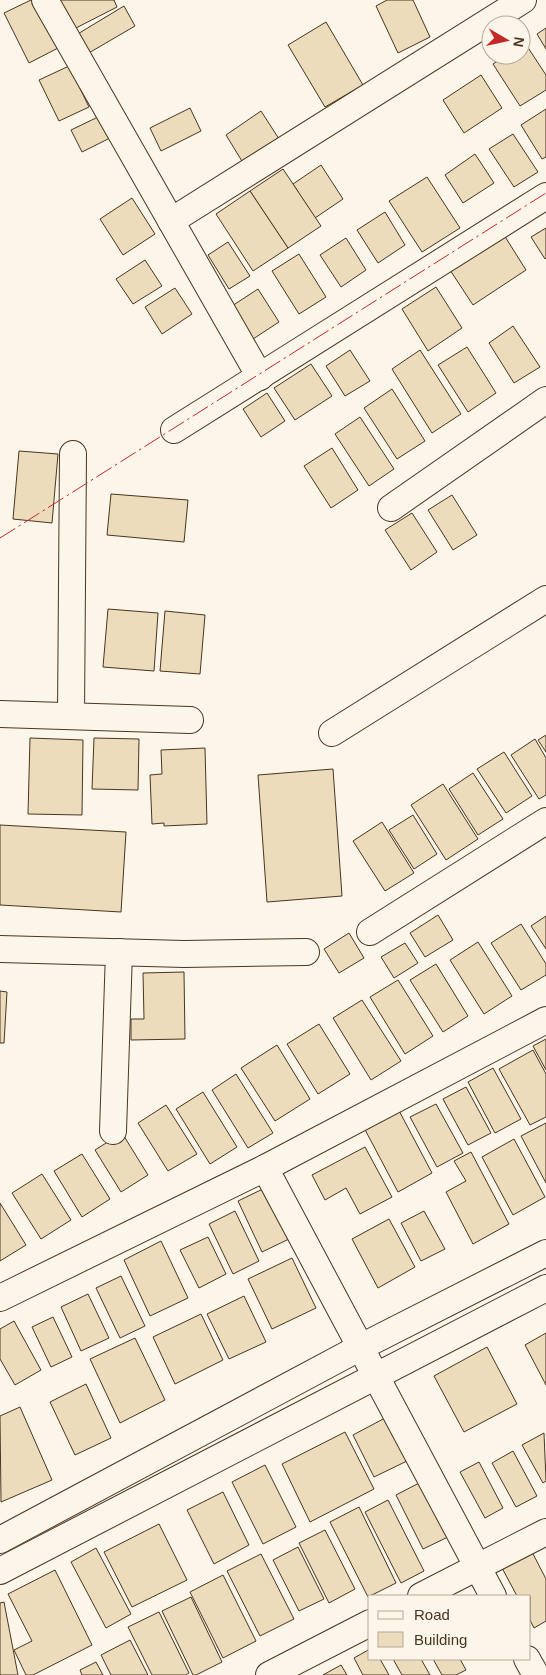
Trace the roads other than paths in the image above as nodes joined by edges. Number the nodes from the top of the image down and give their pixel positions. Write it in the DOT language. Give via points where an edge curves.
graph roads {
  1 [pos="45,0"];
  2 [pos="523,0"];
  3 [pos="546,196"];
  4 [pos="171,222"];
  5 [pos="260,377"];
  6 [pos="546,400"];
  7 [pos="174,430"];
  8 [pos="73,454"];
  9 [pos="391,508"];
  10 [pos="546,599"];
  11 [pos="0,714"];
  12 [pos="71,716"];
  13 [pos="190,720"];
  14 [pos="332,733"];
  15 [pos="546,821"];
  16 [pos="370,932"];
  17 [pos="0,949"];
  18 [pos="119,952"];
  19 [pos="306,952"];
  20 [pos="546,1020"];
  21 [pos="113,1131"];
  22 [pos="265,1168"];
  23 [pos="546,1253"];
  24 [pos="546,1288"];
  25 [pos="0,1298"];
  26 [pos="361,1348"];
  27 [pos="376,1375"];
  28 [pos="546,1532"];
  29 [pos="0,1540"];
  30 [pos="478,1567"];
  31 [pos="0,1571"];
  32 [pos="422,1595"];
  33 [pos="493,1595"];
  34 [pos="368,1624"];
  35 [pos="528,1660"];
  36 [pos="269,1675"];
  37 [pos="536,1675"];
  1 -- 4 [label="street"];
  2 -- 4 [label="street"];
  3 -- 5 [label="street"];
  4 -- 5 [label="street"];
  5 -- 7 [label="street"];
  6 -- 9 [label="street"];
  8 -- 12 [label="street"];
  10 -- 14 [label="street"];
  11 -- 12 [label="street"];
  12 -- 13 [label="street"];
  15 -- 16 [label="street"];
  17 -- 18 [label="street"];
  18 -- 19 [label="street"];
  18 -- 21 [label="street"];
  20 -- 22 [label="street"];
  22 -- 25 [label="street"];
  22 -- 26 [label="street"];
  23 -- 26 [label="street"];
  24 -- 27 [label="street"];
  26 -- 27 [label="street"];
  26 -- 29 [label="street"];
  27 -- 30 [label="street"];
  27 -- 31 [label="street"];
  28 -- 30 [label="street"];
  30 -- 32 [label="street"];
  30 -- 33 [label="street"];
  34 -- 36 [label="street"];
  35 -- 37 [label="street"];
}
